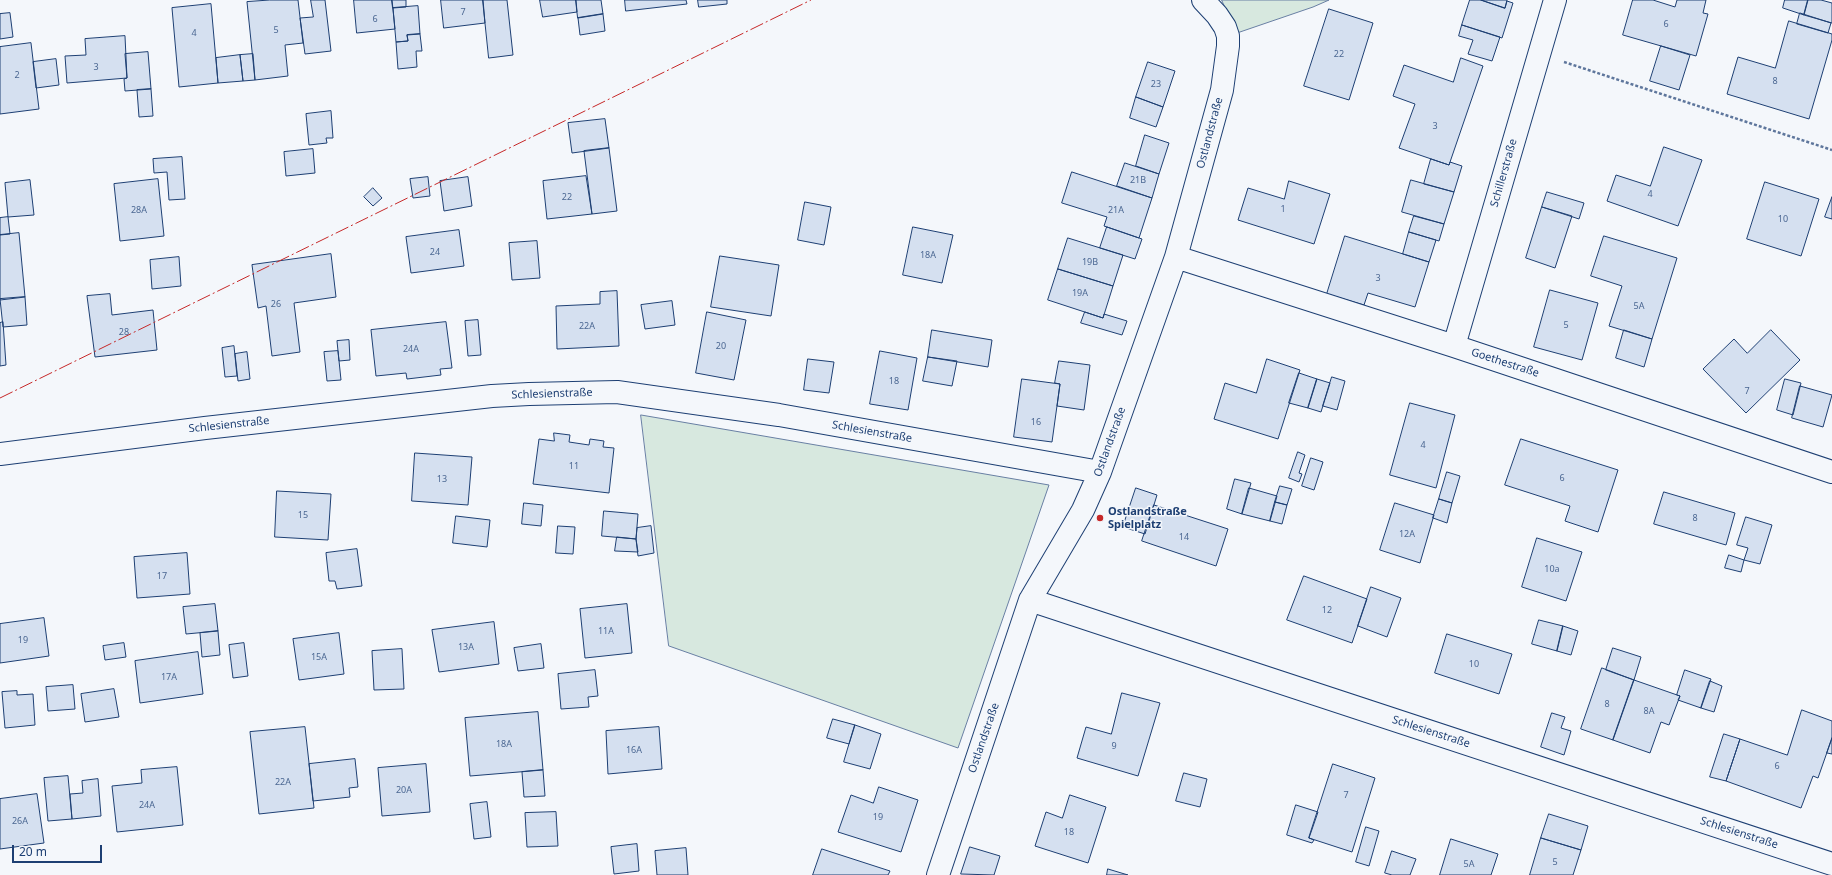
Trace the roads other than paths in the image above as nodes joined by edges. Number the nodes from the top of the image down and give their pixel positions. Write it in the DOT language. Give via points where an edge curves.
graph roads {
  1 [pos="1203,0"];
  2 [pos="1555,0"];
  3 [pos="1176,257"];
  4 [pos="1454,346"];
  5 [pos="0,454"];
  6 [pos="1100,472"];
  7 [pos="1832,472"];
  8 [pos="1030,600"];
  9 [pos="1832,864"];
  10 [pos="938,875"];
  1 -- 3 [label="street, Ostlandstraße" via="1225,27 1228,46 1222,90"];
  2 -- 4 [label="street, Schillerstraße"];
  3 -- 4 [label="street, Goethestraße"];
  3 -- 6 [label="street, Ostlandstraße"];
  4 -- 7 [label="street, Goethestraße"];
  5 -- 6 [label="street, Schlesienstraße" via="492,396 618,392 779,415"];
  6 -- 8 [label="street, Ostlandstraße" via="1083,510"];
  8 -- 9 [label="street, Schlesienstraße"];
  8 -- 10 [label="street, Ostlandstraße"];
}
